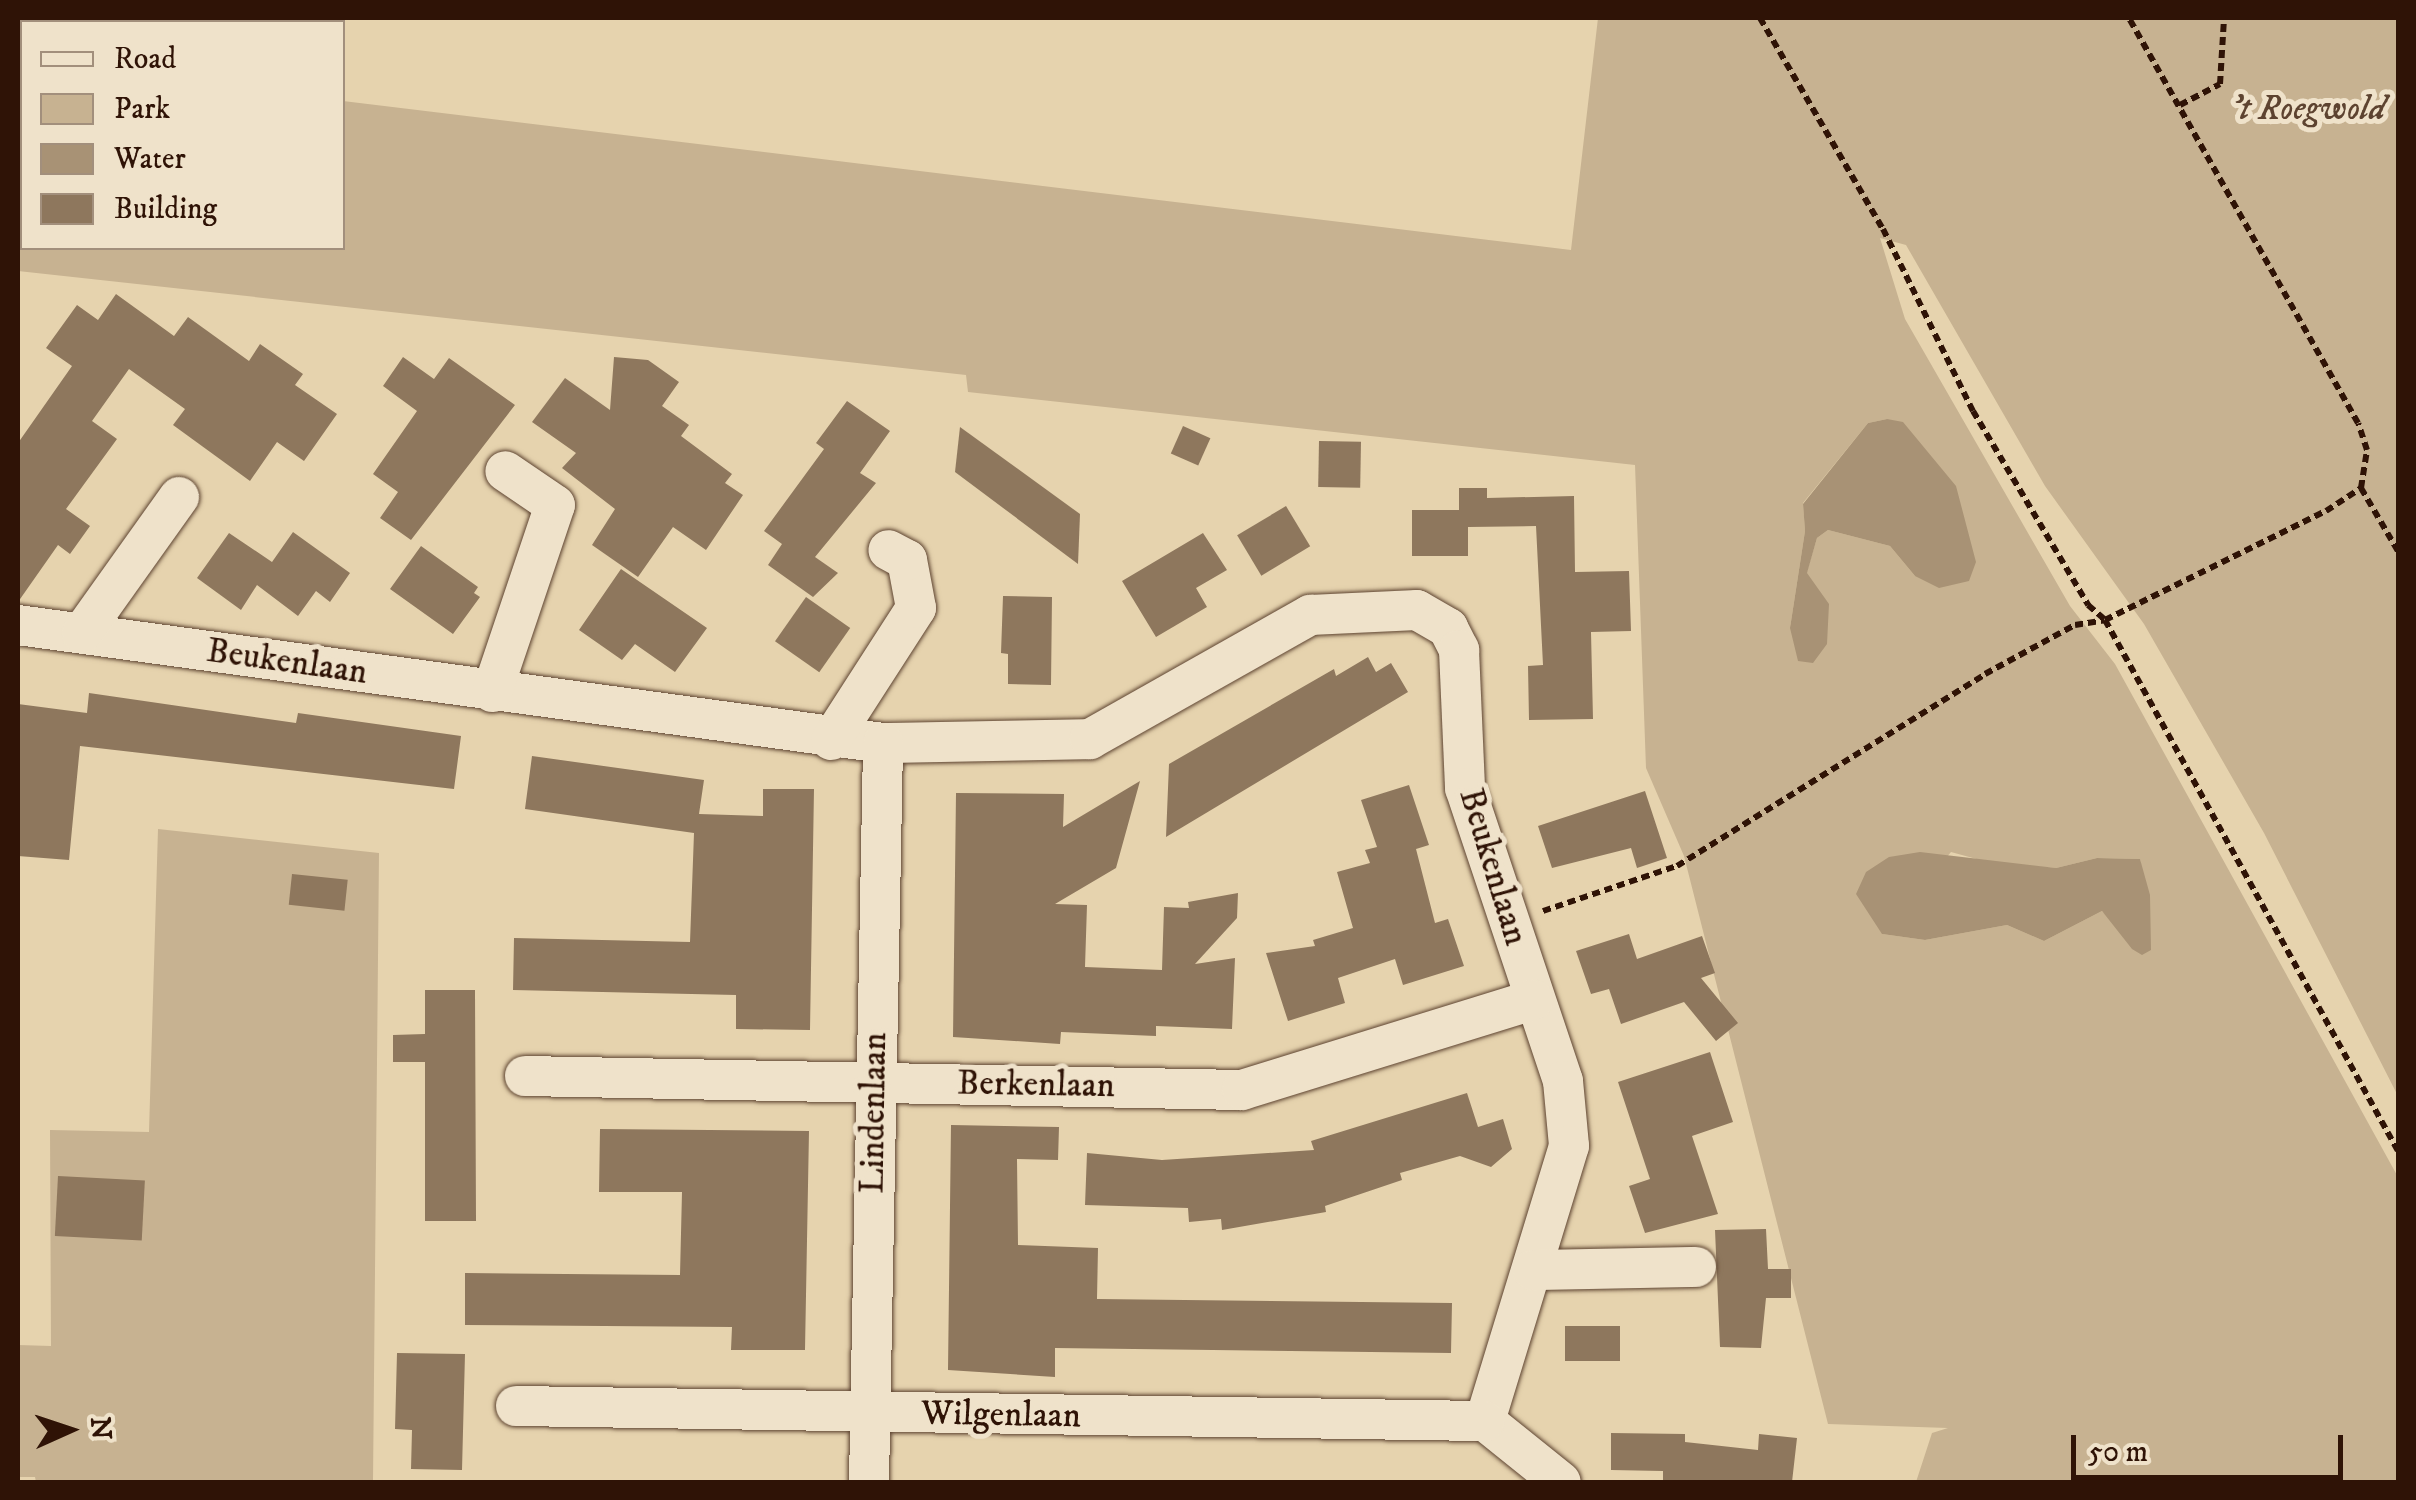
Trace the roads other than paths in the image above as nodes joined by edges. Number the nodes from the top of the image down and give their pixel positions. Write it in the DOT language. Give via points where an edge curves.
graph roads {
  1 [pos="504,472"];
  2 [pos="179,496"];
  3 [pos="888,550"];
  4 [pos="18,625"];
  5 [pos="82,633"];
  6 [pos="492,692"];
  7 [pos="831,740"];
  8 [pos="882,743"];
  9 [pos="1532,1000"];
  10 [pos="525,1076"];
  11 [pos="875,1082"];
  12 [pos="1696,1268"];
  13 [pos="1533,1270"];
  14 [pos="516,1406"];
  15 [pos="870,1414"];
  16 [pos="1485,1421"];
  17 [pos="869,1482"];
  18 [pos="1561,1482"];
  1 -- 6 [label="street" via="555,505"];
  2 -- 5 [label="street"];
  3 -- 7 [label="street" via="907,560 916,608"];
  4 -- 5 [label="street, Beukenlaan"];
  5 -- 6 [label="street, Beukenlaan"];
  6 -- 7 [label="street, Beukenlaan"];
  7 -- 8 [label="street, Beukenlaan"];
  8 -- 9 [label="street, Beukenlaan" via="1090,739 1310,615 1417,610 1448,628 1459,650 1466,788"];
  8 -- 11 [label="street, Lindenlaan"];
  9 -- 11 [label="street, Berkenlaan" via="1242,1090"];
  9 -- 13 [label="street, Beukenlaan" via="1563,1081 1570,1146"];
  10 -- 11 [label="street, Berkenlaan"];
  11 -- 15 [label="street, Lindenlaan"];
  12 -- 13 [label="street"];
  13 -- 16 [label="street, Beukenlaan"];
  14 -- 15 [label="street, Wilgenlaan"];
  15 -- 16 [label="street, Wilgenlaan"];
  15 -- 17 [label="street, Lindenlaan"];
  16 -- 18 [label="street"];
}
